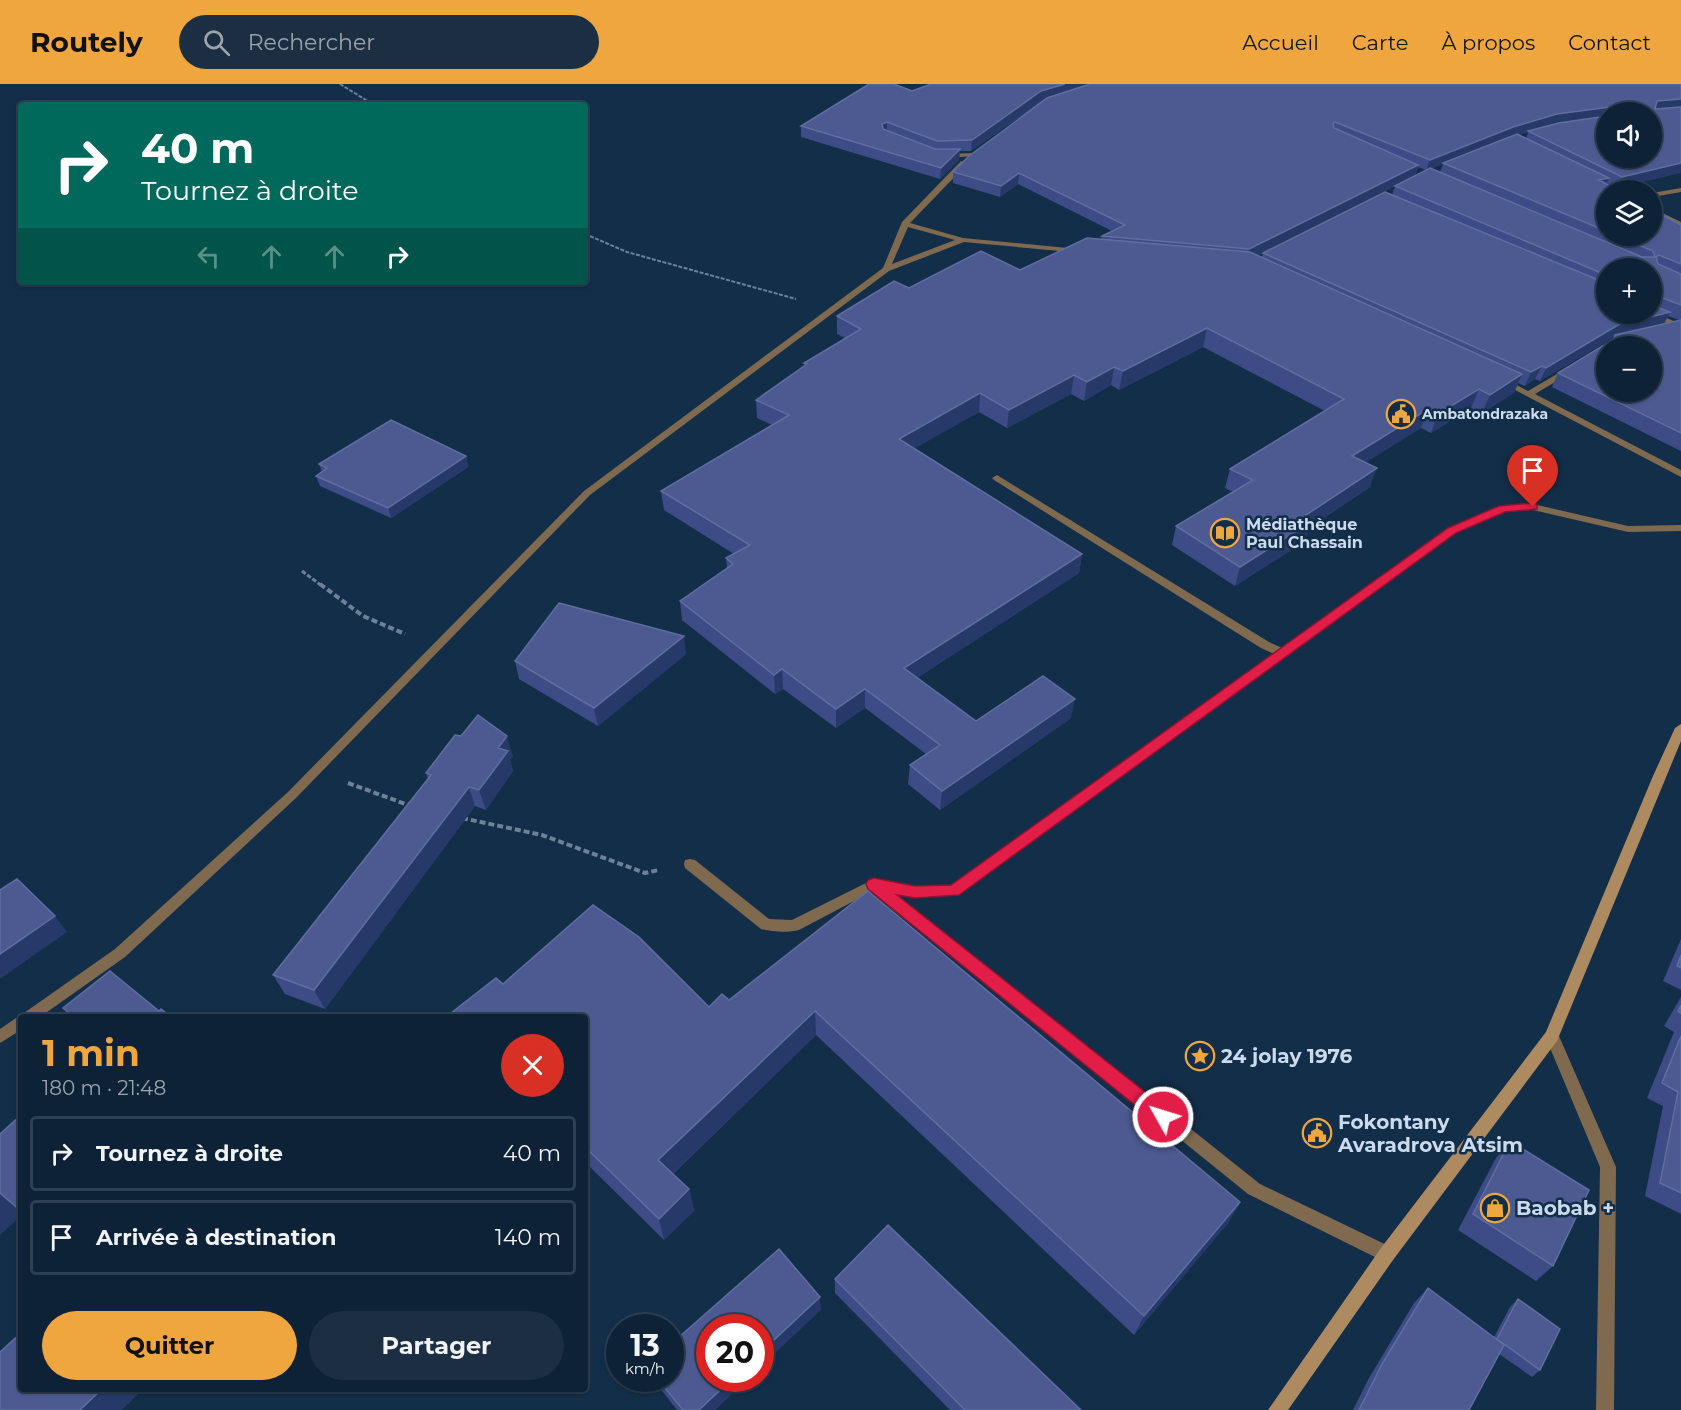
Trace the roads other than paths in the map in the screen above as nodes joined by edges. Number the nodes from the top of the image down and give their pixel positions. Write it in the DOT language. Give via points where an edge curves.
graph roads {
  1 [pos="935,156"];
  2 [pos="1681,190"];
  3 [pos="1662,193"];
  4 [pos="1662,215"];
  5 [pos="905,224"];
  6 [pos="1681,225"];
  7 [pos="963,240"];
  8 [pos="1094,252"];
  9 [pos="886,268"];
  10 [pos="1662,320"];
  11 [pos="1680,327"];
  12 [pos="1658,332"];
  13 [pos="1578,365"];
  14 [pos="1497,379"];
  15 [pos="1529,394"];
  16 [pos="1681,474"];
  17 [pos="997,478"];
  18 [pos="1681,528"];
  19 [pos="1282,653"];
  20 [pos="1681,728"];
  21 [pos="690,864"];
  22 [pos="874,884"];
  23 [pos="33,1014"];
  24 [pos="18,1024"];
  25 [pos="1552,1035"];
  26 [pos="0,1037"];
  27 [pos="1387,1254"];
  28 [pos="1277,1410"];
  29 [pos="1605,1410"];
  1 -- 5 [label="street" via="978,152"];
  2 -- 3 [label="street"];
  4 -- 6 [label="street"];
  5 -- 7 [label="street"];
  5 -- 9 [label="street"];
  7 -- 8 [label="street"];
  7 -- 9 [label="street"];
  9 -- 23 [label="street" via="587,493 316,771 120,953"];
  10 -- 11 [label="street"];
  11 -- 12 [label="street"];
  13 -- 15 [label="street"];
  14 -- 15 [label="street"];
  15 -- 16 [label="street"];
  17 -- 19 [label="street"];
  18 -- 19 [label="street" via="1628,529 1533,507 1503,509 1452,531"];
  19 -- 22 [label="street" via="954,891 915,892"];
  20 -- 25 [label="main road"];
  21 -- 22 [label="street" via="766,925 794,926"];
  22 -- 27 [label="street" via="1254,1190"];
  24 -- 26 [label="street"];
  25 -- 27 [label="main road"];
  25 -- 29 [label="street" via="1608,1167"];
  27 -- 28 [label="main road"];
}
